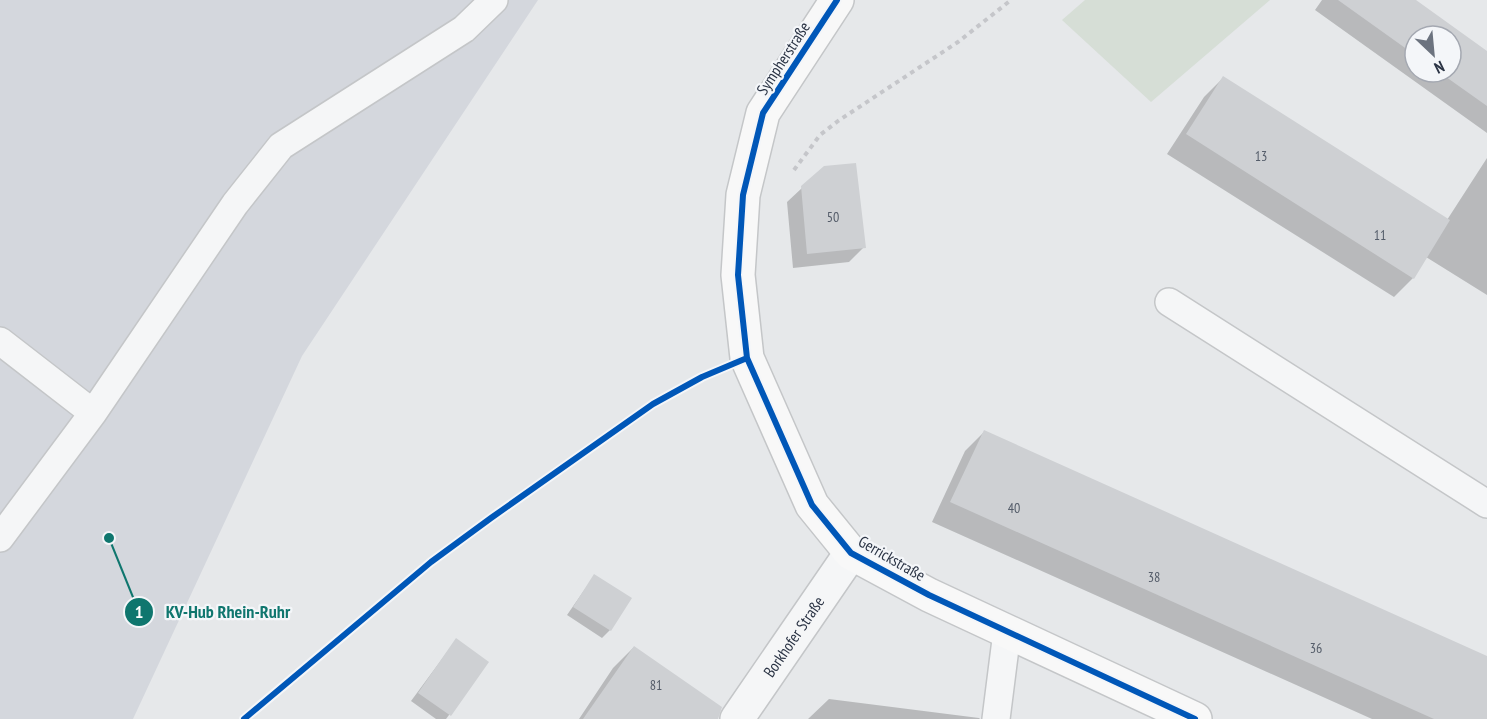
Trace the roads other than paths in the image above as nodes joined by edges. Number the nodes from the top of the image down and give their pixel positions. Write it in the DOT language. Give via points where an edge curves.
graph roads {
  1 [pos="494,0"];
  2 [pos="837,0"];
  3 [pos="738,275"];
  4 [pos="1169,302"];
  5 [pos="0,340"];
  6 [pos="93,413"];
  7 [pos="1487,504"];
  8 [pos="0,538"];
  9 [pos="851,553"];
  10 [pos="1007,632"];
  11 [pos="996,718"];
  12 [pos="737,719"];
  13 [pos="1195,719"];
  1 -- 6 [label="lane" via="464,28 281,146 236,204"];
  2 -- 3 [label="street, Sympherstraße" via="763,113 742,195"];
  3 -- 9 [label="street, Gerrickstraße" via="747,358 812,505"];
  4 -- 7 [label="lane"];
  5 -- 6 [label="lane"];
  6 -- 8 [label="lane"];
  9 -- 10 [label="street, Gerrickstraße"];
  9 -- 12 [label="street, Borkhofer Straße"];
  10 -- 11 [label="lane"];
  10 -- 13 [label="street, Gerrickstraße"];
}
